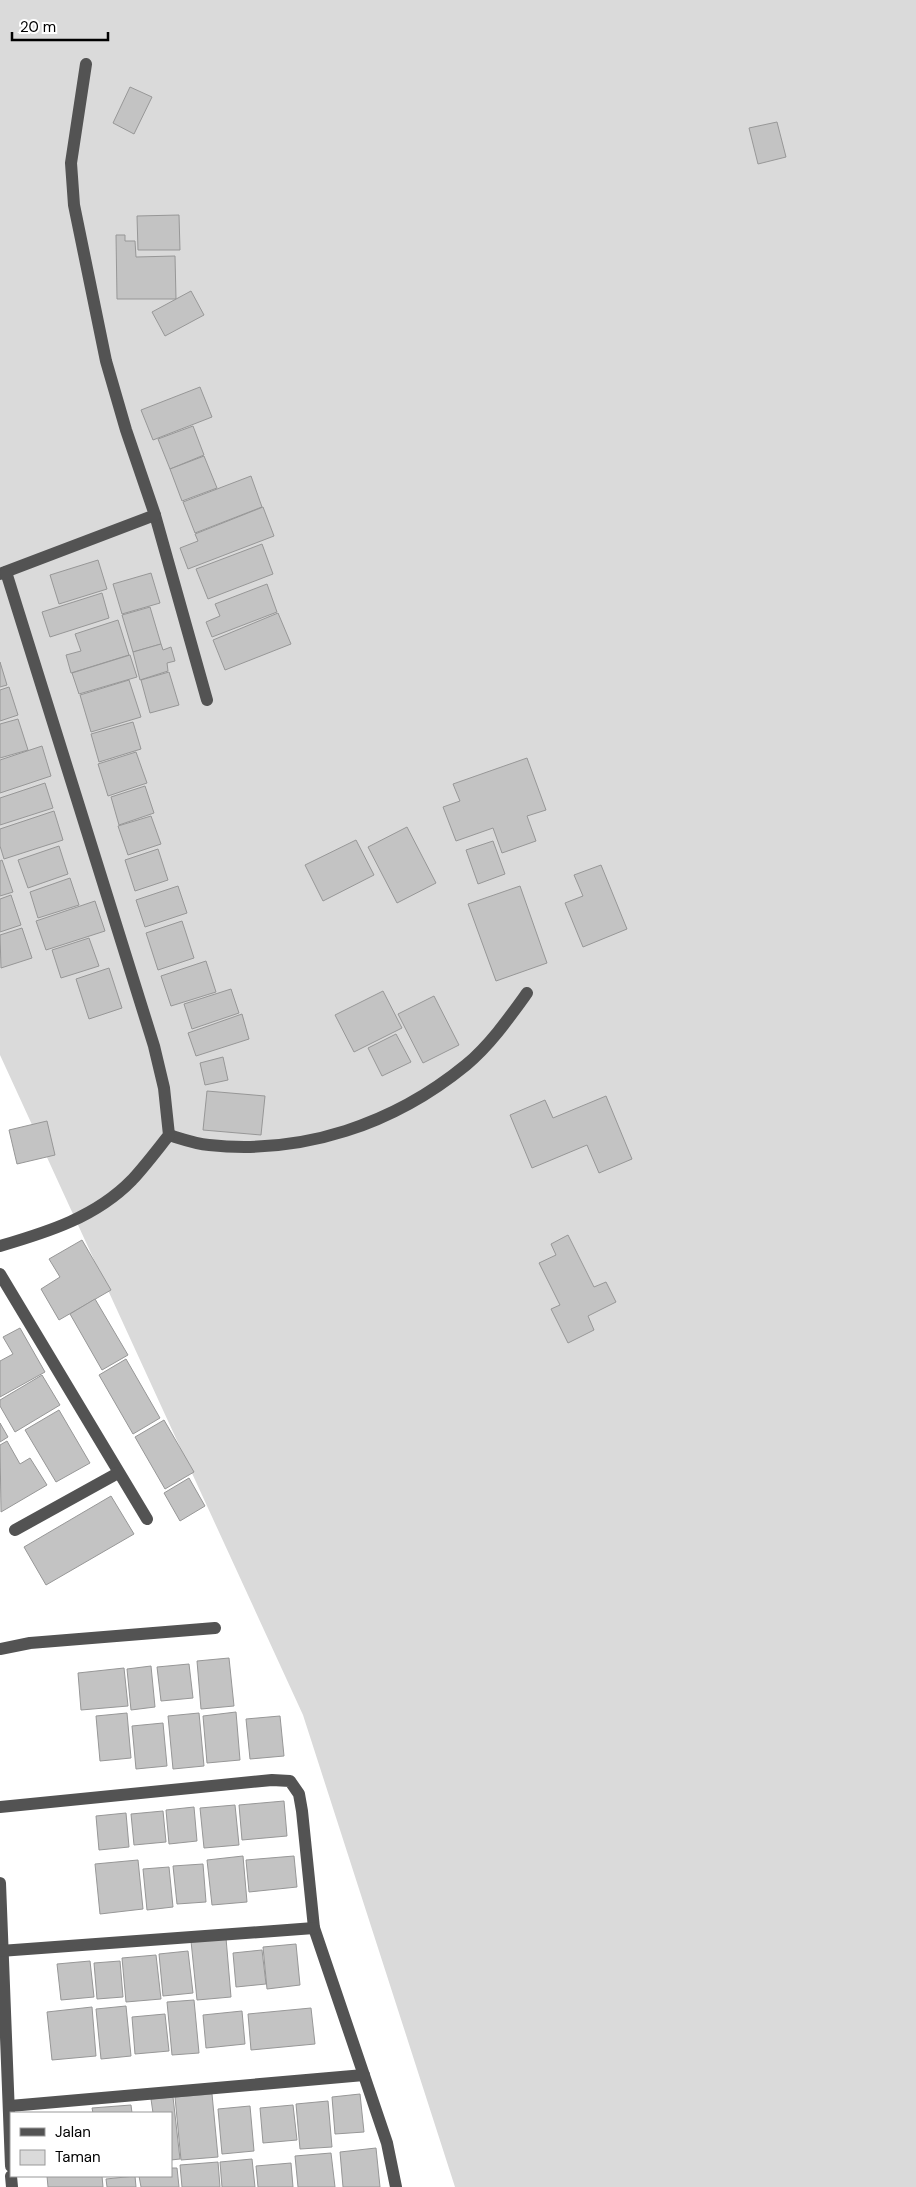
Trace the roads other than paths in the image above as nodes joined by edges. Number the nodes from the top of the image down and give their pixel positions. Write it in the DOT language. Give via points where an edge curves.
graph roads {
  1 [pos="86,64"];
  2 [pos="155,515"];
  3 [pos="3,573"];
  4 [pos="207,700"];
  5 [pos="527,993"];
  6 [pos="169,1136"];
  7 [pos="0,1246"];
  8 [pos="0,1274"];
  9 [pos="118,1473"];
  10 [pos="146,1519"];
  11 [pos="15,1530"];
  12 [pos="215,1628"];
  13 [pos="0,1649"];
  14 [pos="0,1807"];
  15 [pos="0,1883"];
  16 [pos="314,1928"];
  17 [pos="1,1951"];
  18 [pos="364,2075"];
  19 [pos="10,2106"];
  20 [pos="10,2112"];
  21 [pos="396,2187"];
  1 -- 2 [label="street" via="71,163 74,205 106,361"];
  2 -- 3 [label="street"];
  2 -- 4 [label="street"];
  3 -- 6 [label="street" via="154,1046 164,1088"];
  5 -- 6 [label="street" via="501,1029 467,1064 419,1099 365,1126 310,1142 259,1148 208,1145"];
  6 -- 7 [label="street" via="131,1181 90,1213 49,1232"];
  8 -- 9 [label="street"];
  9 -- 10 [label="street"];
  9 -- 11 [label="street"];
  12 -- 13 [label="street"];
  14 -- 16 [label="street" via="272,1780 290,1781 299,1794 302,1810"];
  15 -- 17 [label="street"];
  16 -- 17 [label="street"];
  16 -- 18 [label="street"];
  17 -- 19 [label="street"];
  18 -- 19 [label="street"];
  18 -- 21 [label="street" via="387,2143"];
  19 -- 20 [label="street"];
}
